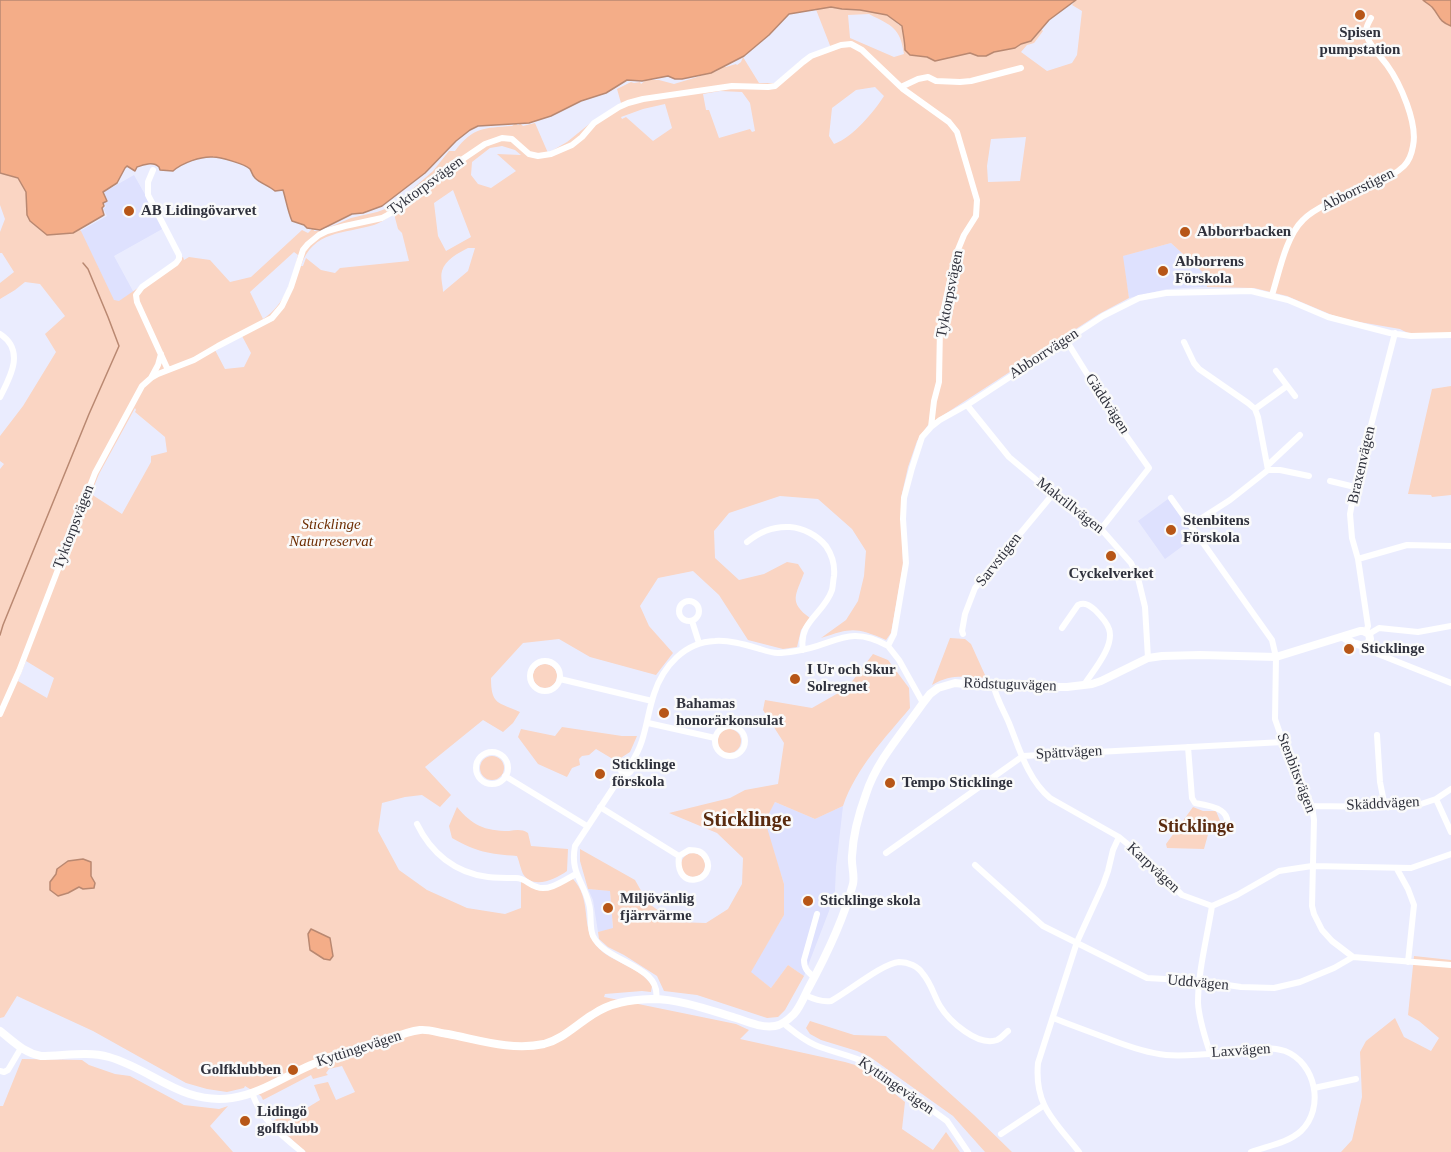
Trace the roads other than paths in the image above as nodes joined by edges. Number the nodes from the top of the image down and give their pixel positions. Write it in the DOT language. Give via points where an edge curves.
graph roads {
  1 [pos="1371,18"];
  2 [pos="1021,68"];
  3 [pos="901,87"];
  4 [pos="153,170"];
  5 [pos="1272,295"];
  6 [pos="1395,333"];
  7 [pos="0,334"];
  8 [pos="1451,335"];
  9 [pos="1066,340"];
  10 [pos="1184,342"];
  11 [pos="161,353"];
  12 [pos="168,370"];
  13 [pos="1276,371"];
  14 [pos="151,378"];
  15 [pos="1287,386"];
  16 [pos="1294,396"];
  17 [pos="0,397"];
  18 [pos="967,405"];
  19 [pos="1255,409"];
  20 [pos="931,427"];
  21 [pos="1300,435"];
  22 [pos="1268,467"];
  23 [pos="1309,476"];
  24 [pos="1330,481"];
  25 [pos="1355,488"];
  26 [pos="1053,494"];
  27 [pos="1171,498"];
  28 [pos="1191,525"];
  29 [pos="1101,529"];
  30 [pos="747,542"];
  31 [pos="1451,546"];
  32 [pos="1358,559"];
  33 [pos="692,621"];
  34 [pos="1451,626"];
  35 [pos="1062,628"];
  36 [pos="1367,633"];
  37 [pos="963,634"];
  38 [pos="1343,637"];
  39 [pos="699,643"];
  40 [pos="1368,645"];
  41 [pos="888,646"];
  42 [pos="803,650"];
  43 [pos="1276,657"];
  44 [pos="1148,658"];
  45 [pos="560,679"];
  46 [pos="1451,683"];
  47 [pos="1084,685"];
  48 [pos="994,687"];
  49 [pos="652,700"];
  50 [pos="923,703"];
  51 [pos="0,714"];
  52 [pos="648,723"];
  53 [pos="1377,735"];
  54 [pos="715,738"];
  55 [pos="1283,742"];
  56 [pos="1188,747"];
  57 [pos="1023,756"];
  58 [pos="506,776"];
  59 [pos="1451,789"];
  60 [pos="1436,799"];
  61 [pos="1312,806"];
  62 [pos="600,807"];
  63 [pos="1385,807"];
  64 [pos="417,824"];
  65 [pos="587,826"];
  66 [pos="1451,832"];
  67 [pos="1223,834"];
  68 [pos="1119,837"];
  69 [pos="886,853"];
  70 [pos="1451,854"];
  71 [pos="679,856"];
  72 [pos="975,865"];
  73 [pos="1312,866"];
  74 [pos="1397,869"];
  75 [pos="576,874"];
  76 [pos="1212,906"];
  77 [pos="817,914"];
  78 [pos="1077,942"];
  79 [pos="1353,957"];
  80 [pos="1408,962"];
  81 [pos="1451,965"];
  82 [pos="814,977"];
  83 [pos="1200,981"];
  84 [pos="805,994"];
  85 [pos="656,999"];
  86 [pos="1053,1018"];
  87 [pos="783,1023"];
  88 [pos="0,1031"];
  89 [pos="1008,1031"];
  90 [pos="21,1048"];
  91 [pos="1210,1053"];
  92 [pos="0,1071"];
  93 [pos="1356,1079"];
  94 [pos="1314,1088"];
  95 [pos="252,1093"];
  96 [pos="1043,1106"];
  97 [pos="1001,1134"];
  98 [pos="302,1152"];
  99 [pos="968,1152"];
  100 [pos="1079,1152"];
  101 [pos="1251,1152"];
  1 -- 5 [label="street, Abborrstigen" via="1366,27 1367,38 1389,67 1414,123 1408,160 1392,175 1302,220 1293,233"];
  2 -- 3 [label="street" via="971,81 936,81 928,77"];
  3 -- 12 [label="street, Tyktorpsvägen" via="862,50 851,44 841,45 811,56 775,86 732,86 628,103 594,123 577,142 551,154 529,154 512,139 495,140 382,218 319,235 303,250 291,287 272,318"];
  3 -- 20 [label="street, Tyktorpsvägen" via="957,132 977,200 976,216 955,257 943,315 939,382"];
  4 -- 11 [label="street" via="148,195 179,259 136,295"];
  5 -- 6 [label="street, Abborrvägen" via="1328,317"];
  5 -- 9 [label="street, Abborrvägen" via="1226,291 1139,298"];
  6 -- 8 [label="street, Abborrvägen"];
  6 -- 25 [label="street, Braxenvägen"];
  7 -- 17 [label="street" via="10,343 15,356"];
  9 -- 18 [label="street, Abborrvägen"];
  9 -- 29 [label="street, Gäddvägen" via="1149,468"];
  10 -- 19 [label="street" via="1199,369"];
  11 -- 12 [label="street"];
  11 -- 14 [label="street"];
  12 -- 14 [label="street, Tyktorpsvägen"];
  13 -- 15 [label="street"];
  14 -- 51 [label="street, Tyktorpsvägen" via="137,393 95,473"];
  15 -- 16 [label="street"];
  15 -- 19 [label="street"];
  18 -- 20 [label="street, Abborrvägen"];
  18 -- 26 [label="street, Makrillvägen" via="1009,457"];
  19 -- 22 [label="street"];
  20 -- 41 [label="street, Abborrvägen" via="922,437 904,498 906,563 894,634"];
  21 -- 22 [label="street"];
  22 -- 23 [label="street"];
  22 -- 28 [label="street" via="1230,500"];
  24 -- 25 [label="street"];
  25 -- 32 [label="street, Braxenvägen" via="1350,514"];
  26 -- 29 [label="street, Makrillvägen"];
  26 -- 37 [label="street, Sarvstigen" via="975,588 965,614"];
  27 -- 28 [label="street, Stenbitsvägen"];
  28 -- 43 [label="street, Stenbitsvägen" via="1272,640"];
  29 -- 44 [label="street, Makrillvägen" via="1131,563 1138,578 1145,607"];
  30 -- 42 [label="street" via="766,531 787,527 806,531 831,554 835,571 832,590 805,627"];
  31 -- 32 [label="street" via="1407,545"];
  32 -- 36 [label="street, Braxenvägen"];
  33 -- 39 [label="street"];
  34 -- 36 [label="street, Rödstuguvägen" via="1418,632 1379,628"];
  35 -- 47 [label="street" via="1078,605 1086,603 1110,630 1107,649"];
  36 -- 38 [label="street, Rödstuguvägen" via="1360,631"];
  36 -- 40 [label="street"];
  38 -- 40 [label="street" via="1358,645"];
  38 -- 43 [label="street, Rödstuguvägen"];
  39 -- 42 [label="street" via="726,641 777,653"];
  39 -- 49 [label="street" via="671,663"];
  40 -- 46 [label="street" via="1378,654"];
  41 -- 42 [label="street" via="854,635"];
  41 -- 50 [label="street"];
  43 -- 44 [label="street, Rödstuguvägen"];
  43 -- 55 [label="street, Stenbitsvägen" via="1275,718"];
  44 -- 47 [label="street, Rödstuguvägen"];
  45 -- 45 [label="street" via="559,669 547,661 538,663 530,675 532,684 542,691 554,688"];
  45 -- 49 [label="street"];
  47 -- 48 [label="street, Rödstuguvägen"];
  48 -- 50 [label="street, Rödstuguvägen" via="945,685"];
  48 -- 57 [label="street, Karpvägen"];
  49 -- 52 [label="street"];
  50 -- 82 [label="street, Rödstuguvägen" via="880,765 866,794 852,851 854,881"];
  52 -- 54 [label="street"];
  52 -- 62 [label="street" via="631,763 633,769 623,773"];
  53 -- 63 [label="street"];
  54 -- 54 [label="street" via="716,748 728,756 739,752 744,744 739,730 730,726 720,730"];
  55 -- 56 [label="street, Spättvägen"];
  55 -- 61 [label="street, Stenbitsvägen"];
  56 -- 57 [label="street, Spättvägen"];
  56 -- 67 [label="street" via="1192,798 1195,803 1225,814"];
  57 -- 68 [label="street, Karpvägen" via="1044,793"];
  57 -- 69 [label="street, Spättvägen"];
  58 -- 58 [label="street" via="506,761 500,754 490,752 478,760 477,770 483,781 499,782"];
  58 -- 65 [label="street"];
  59 -- 60 [label="street, Skäddvägen"];
  60 -- 63 [label="street, Skäddvägen" via="1415,806"];
  60 -- 66 [label="street"];
  61 -- 63 [label="street, Skäddvägen"];
  61 -- 73 [label="street, Stenbitsvägen"];
  62 -- 65 [label="street"];
  62 -- 71 [label="street"];
  64 -- 75 [label="street" via="442,859 470,874 520,878 545,888"];
  65 -- 75 [label="street" via="575,846"];
  68 -- 76 [label="street, Karpvägen" via="1182,895"];
  68 -- 78 [label="street"];
  70 -- 74 [label="street" via="1419,867"];
  71 -- 71 [label="street" via="680,873 690,880 703,877 708,862 704,854 689,850"];
  72 -- 78 [label="street, Uddvägen" via="1043,926"];
  73 -- 74 [label="street"];
  73 -- 76 [label="street" via="1279,871"];
  73 -- 79 [label="street, Stenbitsvägen" via="1312,906 1317,923"];
  74 -- 80 [label="street" via="1414,905"];
  75 -- 85 [label="street" via="587,896 594,936 604,949 654,982"];
  76 -- 83 [label="street"];
  77 -- 82 [label="street" via="804,960 804,966"];
  78 -- 83 [label="street, Uddvägen" via="1147,978"];
  78 -- 86 [label="street"];
  79 -- 80 [label="street"];
  79 -- 83 [label="street, Uddvägen" via="1335,968 1280,987"];
  80 -- 81 [label="street"];
  82 -- 84 [label="street, Rödstuguvägen"];
  83 -- 91 [label="street" via="1198,1004"];
  84 -- 87 [label="street, Rödstuguvägen" via="796,1011"];
  84 -- 89 [label="street" via="831,1001 889,964 907,963 918,968 940,1007 968,1033 993,1041"];
  85 -- 87 [label="street, Kyttingevägen" via="689,1004 763,1026"];
  85 -- 95 [label="street, Kyttingevägen" via="616,1002 562,1036 540,1045 500,1045 423,1030 401,1034 315,1062"];
  86 -- 91 [label="street, Laxvägen" via="1153,1053"];
  86 -- 96 [label="street" via="1038,1063 1038,1089"];
  87 -- 99 [label="street, Kyttingevägen" via="816,1045 867,1063 947,1121"];
  88 -- 90 [label="street, Kyttingevägen"];
  90 -- 92 [label="street" via="8,1070"];
  90 -- 95 [label="street, Kyttingevägen" via="41,1056 98,1054 196,1096 214,1099"];
  91 -- 94 [label="street, Laxvägen" via="1269,1048 1287,1052 1307,1070"];
  93 -- 94 [label="street"];
  94 -- 101 [label="street" via="1316,1100 1311,1119 1299,1132"];
  95 -- 98 [label="street" via="268,1122"];
  96 -- 97 [label="street"];
  96 -- 100 [label="street"];
}
